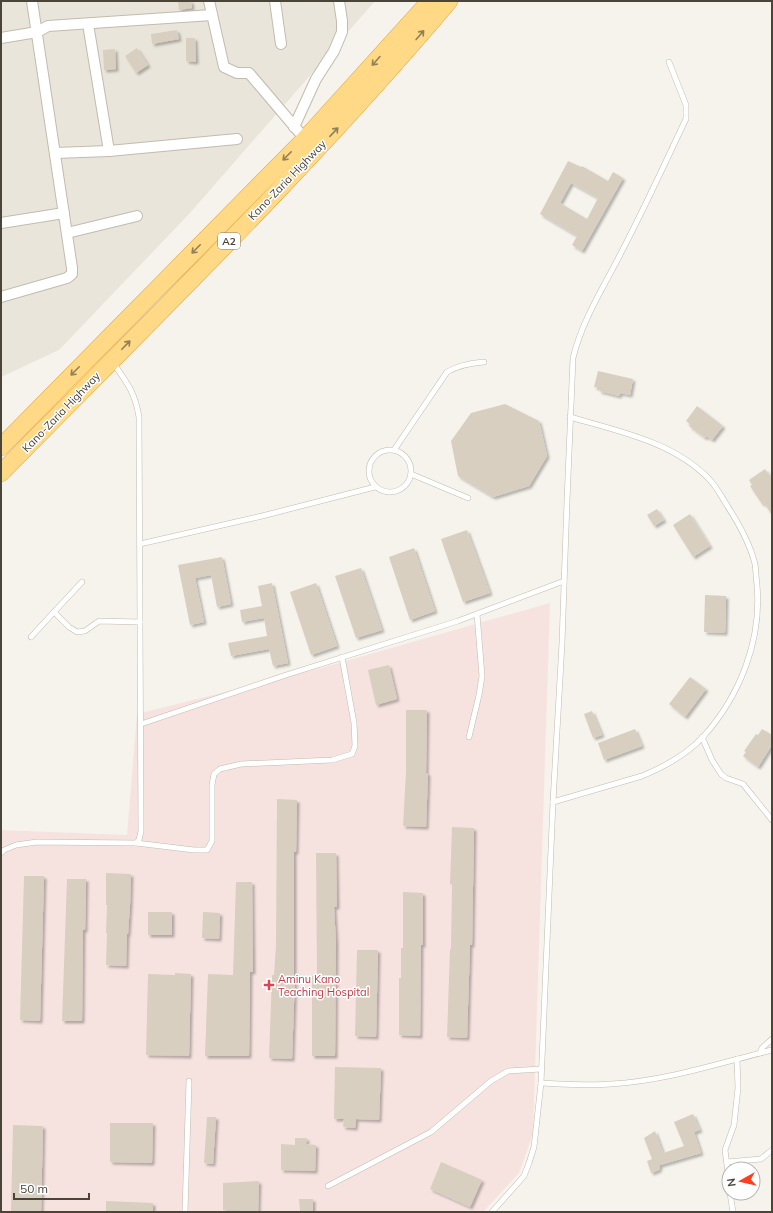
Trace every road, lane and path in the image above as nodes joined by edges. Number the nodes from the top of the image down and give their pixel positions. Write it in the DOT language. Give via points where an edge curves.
graph roads {
  1 [pos="32,1"];
  2 [pos="209,1"];
  3 [pos="275,1"];
  4 [pos="339,1"];
  5 [pos="430,1"];
  6 [pos="449,1"];
  7 [pos="212,15"];
  8 [pos="88,24"];
  9 [pos="37,32"];
  10 [pos="1,38"];
  11 [pos="281,44"];
  12 [pos="669,62"];
  13 [pos="300,133"];
  14 [pos="237,139"];
  15 [pos="110,151"];
  16 [pos="55,153"];
  17 [pos="64,213"];
  18 [pos="137,216"];
  19 [pos="1,223"];
  20 [pos="67,233"];
  21 [pos="1,297"];
  22 [pos="112,360"];
  23 [pos="484,362"];
  24 [pos="570,417"];
  25 [pos="1,447"];
  26 [pos="394,450"];
  27 [pos="1,473"];
  28 [pos="411,474"];
  29 [pos="376,487"];
  30 [pos="468,498"];
  31 [pos="140,544"];
  32 [pos="564,581"];
  33 [pos="82,582"];
  34 [pos="54,612"];
  35 [pos="477,614"];
  36 [pos="140,622"];
  37 [pos="30,638"];
  38 [pos="342,657"];
  39 [pos="141,724"];
  40 [pos="469,737"];
  41 [pos="702,737"];
  42 [pos="553,802"];
  43 [pos="772,820"];
  44 [pos="136,843"];
  45 [pos="1,853"];
  46 [pos="772,1039"];
  47 [pos="772,1050"];
  48 [pos="760,1053"];
  49 [pos="737,1059"];
  50 [pos="541,1069"];
  51 [pos="189,1081"];
  52 [pos="541,1083"];
  53 [pos="772,1150"];
  54 [pos="727,1161"];
  55 [pos="738,1161"];
  56 [pos="328,1186"];
  57 [pos="731,1201"];
  58 [pos="185,1212"];
  59 [pos="492,1212"];
  60 [pos="733,1212"];
  1 -- 9 [label="street"];
  2 -- 7 [label="street"];
  3 -- 11 [label="street"];
  4 -- 13 [label="street" via="342,32 316,79"];
  5 -- 13 [label="highway, Kano-Zaria Highway / A2, one-way"];
  22 -- 6 [label="highway, Kano-Zaria Highway / A2, one-way" via="301,168"];
  7 -- 8 [label="street"];
  7 -- 13 [label="street" via="224,67 236,73 249,73"];
  8 -- 9 [label="street" via="48,26"];
  8 -- 15 [label="street"];
  9 -- 10 [label="street"];
  9 -- 16 [label="street"];
  12 -- 24 [label="lane" via="686,106 686,119 576,346"];
  13 -- 25 [label="highway, Kano-Zaria Highway / A2, one-way"];
  14 -- 15 [label="street"];
  15 -- 16 [label="street"];
  16 -- 17 [label="street"];
  17 -- 19 [label="street"];
  17 -- 20 [label="street"];
  18 -- 20 [label="street"];
  20 -- 21 [label="street" via="72,274 67,278"];
  22 -- 27 [label="highway, Kano-Zaria Highway / A2"];
  22 -- 31 [label="lane" via="131,389 137,405"];
  23 -- 26 [label="lane" via="469,363 447,372"];
  24 -- 32 [label="lane"];
  24 -- 41 [label="lane" via="648,440 688,460 710,480 746,540 755,564 758,598 758,617 750,656 722,713"];
  26 -- 28 [label="lane" via="404,455 410,464"];
  26 -- 29 [label="lane" via="383,451 374,457 369,467 369,478"];
  28 -- 29 [label="lane" via="405,485 396,491 385,492"];
  28 -- 30 [label="lane"];
  29 -- 31 [label="lane"];
  31 -- 36 [label="lane"];
  32 -- 35 [label="lane"];
  32 -- 42 [label="lane"];
  33 -- 34 [label="lane"];
  34 -- 36 [label="lane" via="77,632 85,631 99,621"];
  34 -- 37 [label="lane"];
  35 -- 38 [label="lane"];
  35 -- 40 [label="lane" via="482,676"];
  36 -- 39 [label="lane"];
  38 -- 39 [label="lane"];
  38 -- 44 [label="lane" via="354,723 355,746 352,754 332,760 241,764 220,769 214,774 212,785 212,841 207,850"];
  39 -- 44 [label="lane" via="141,832"];
  41 -- 42 [label="lane" via="672,762 657,770"];
  41 -- 43 [label="lane" via="721,774 743,784"];
  42 -- 50 [label="lane"];
  44 -- 45 [label="lane" via="37,842 16,845"];
  46 -- 48 [label="lane"];
  47 -- 48 [label="lane"];
  48 -- 49 [label="lane"];
  49 -- 52 [label="lane" via="637,1081 611,1084"];
  49 -- 54 [label="lane" via="738,1088 734,1125 725,1150"];
  50 -- 52 [label="lane"];
  50 -- 56 [label="lane" via="508,1071 502,1074 431,1132"];
  51 -- 58 [label="lane"];
  52 -- 59 [label="lane" via="530,1163 524,1176"];
  53 -- 55 [label="lane" via="760,1159"];
  57 -- 60 [label="lane"];
}
